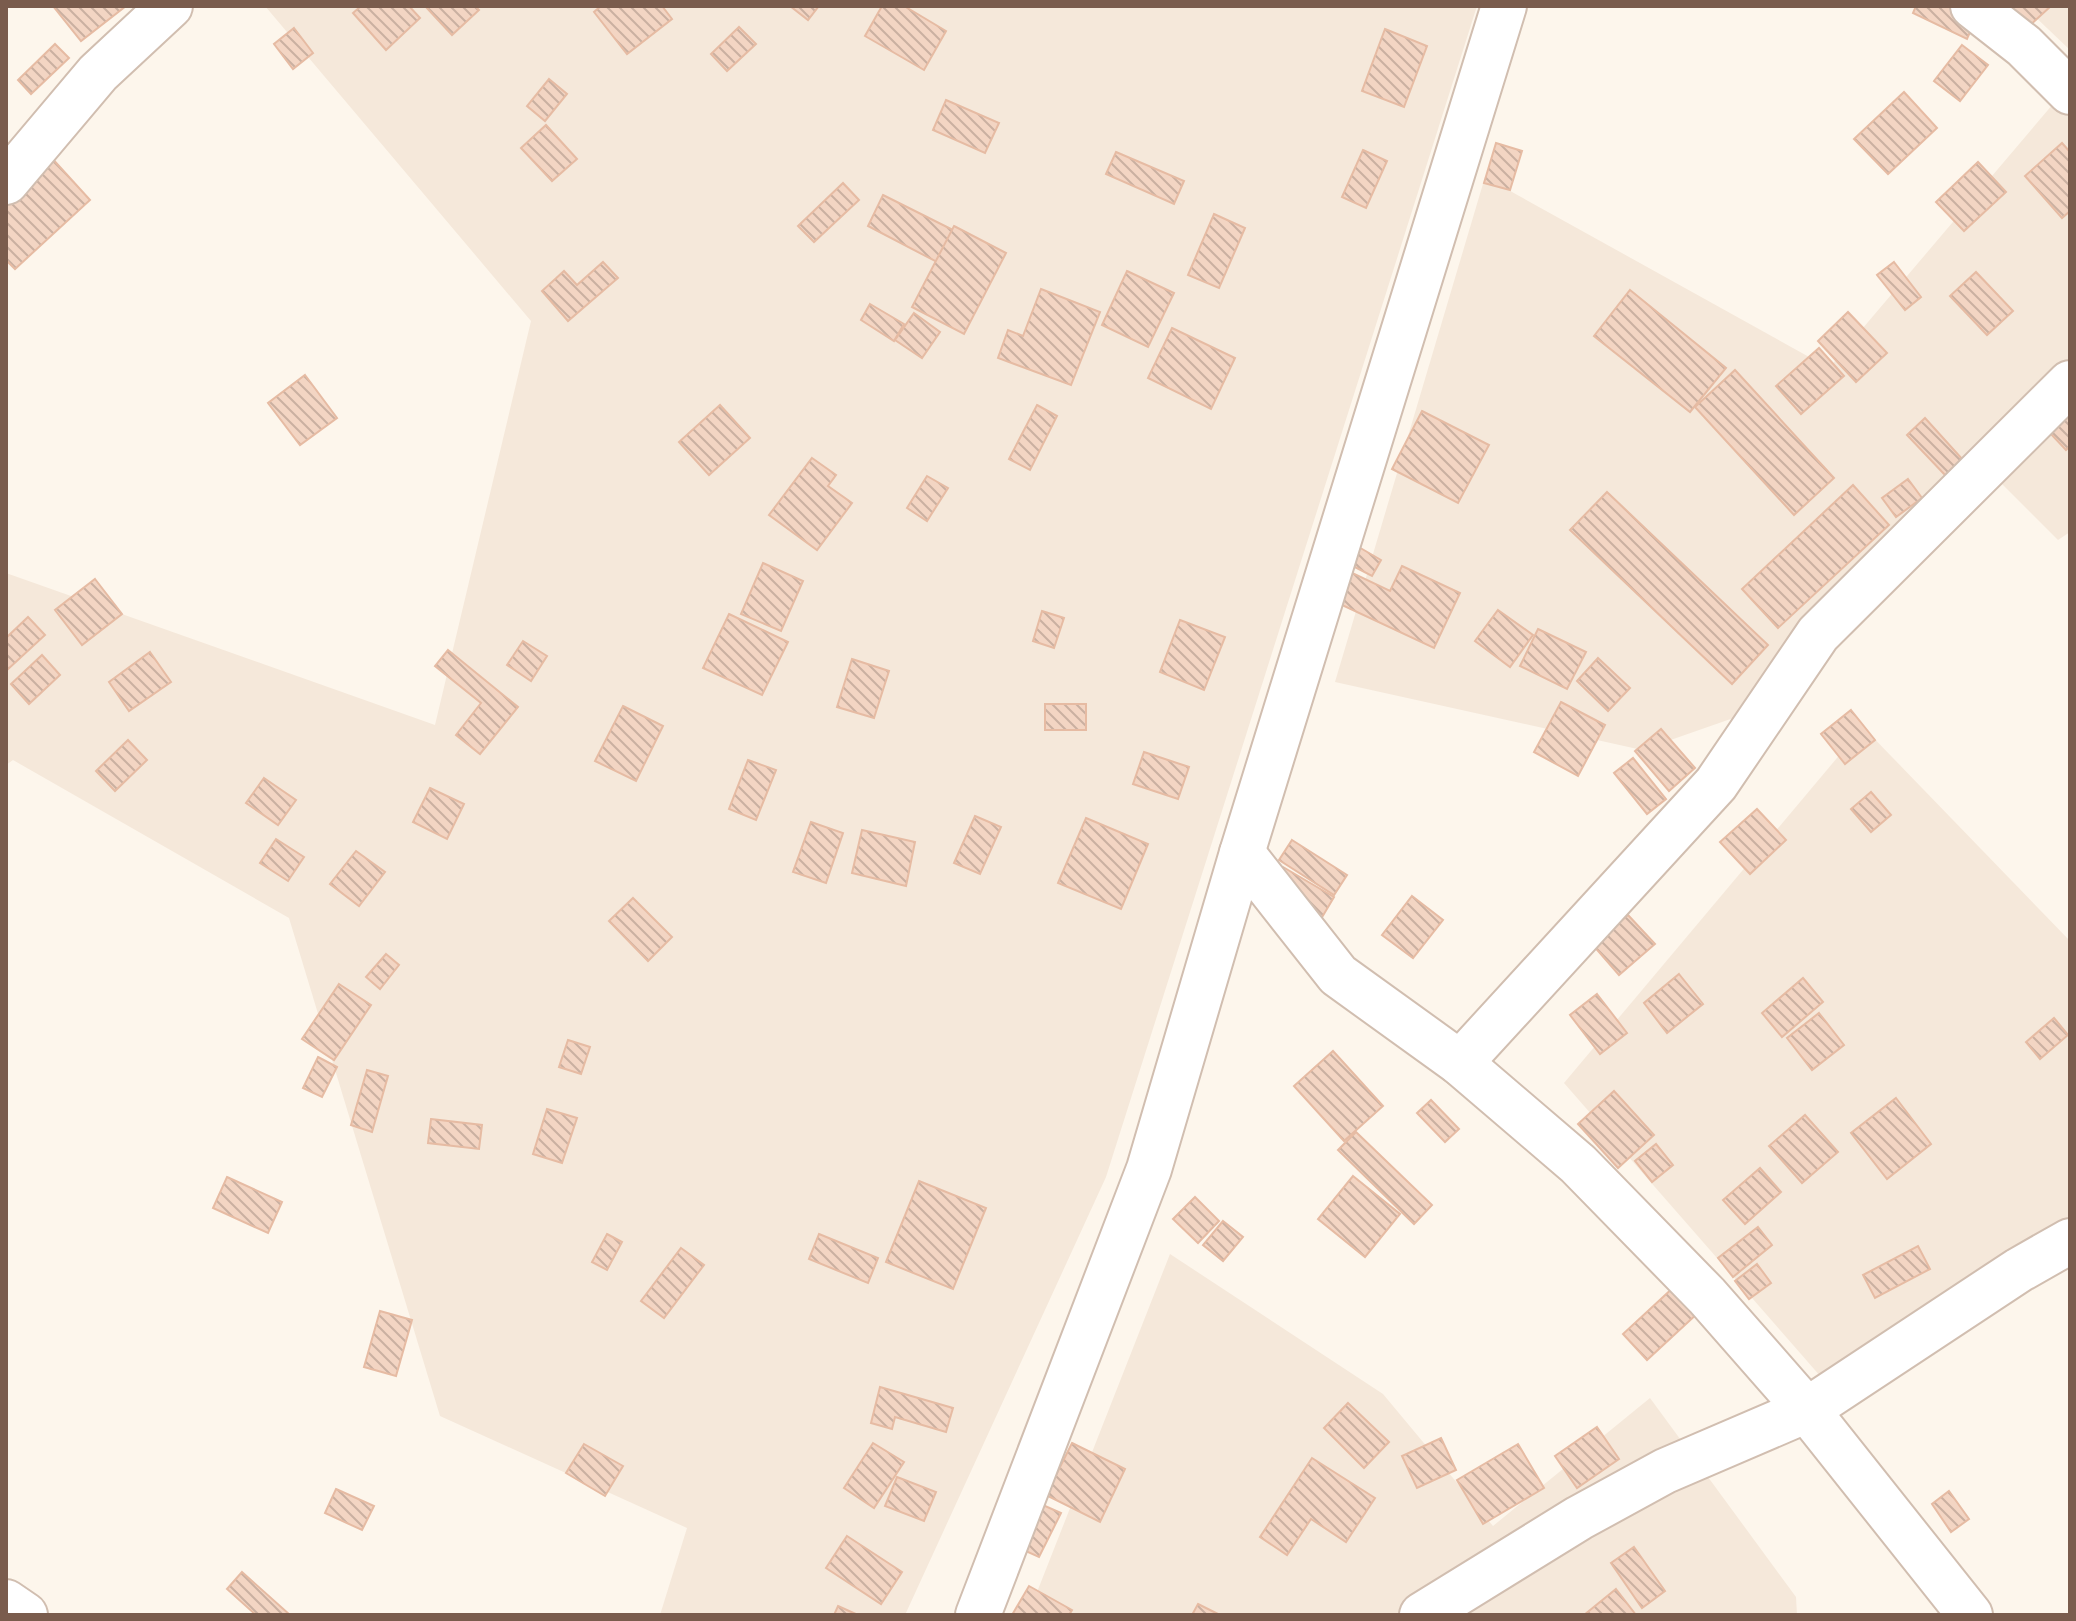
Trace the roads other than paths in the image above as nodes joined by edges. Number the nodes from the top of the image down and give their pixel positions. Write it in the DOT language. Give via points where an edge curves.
graph roads {
  1 [pos="170,6"];
  2 [pos="1504,6"];
  3 [pos="1973,6"];
  4 [pos="2070,92"];
  5 [pos="6,182"];
  6 [pos="2070,383"];
  7 [pos="1242,853"];
  8 [pos="1460,1063"];
  9 [pos="2070,1241"];
  10 [pos="1807,1410"];
  11 [pos="6,1602"];
  12 [pos="25,1615"];
  13 [pos="978,1615"];
  14 [pos="1422,1615"];
  15 [pos="1970,1615"];
  1 -- 5 [label="street" via="98,73"];
  2 -- 7 [label="street"];
  3 -- 4 [label="street"];
  6 -- 8 [label="street" via="1818,634 1716,784"];
  7 -- 8 [label="street" via="1338,975"];
  7 -- 13 [label="street" via="1149,1169"];
  8 -- 10 [label="street" via="1578,1164 1707,1296"];
  9 -- 10 [label="street"];
  10 -- 14 [label="street" via="1665,1471"];
  10 -- 15 [label="street"];
  11 -- 12 [label="street"];
}
